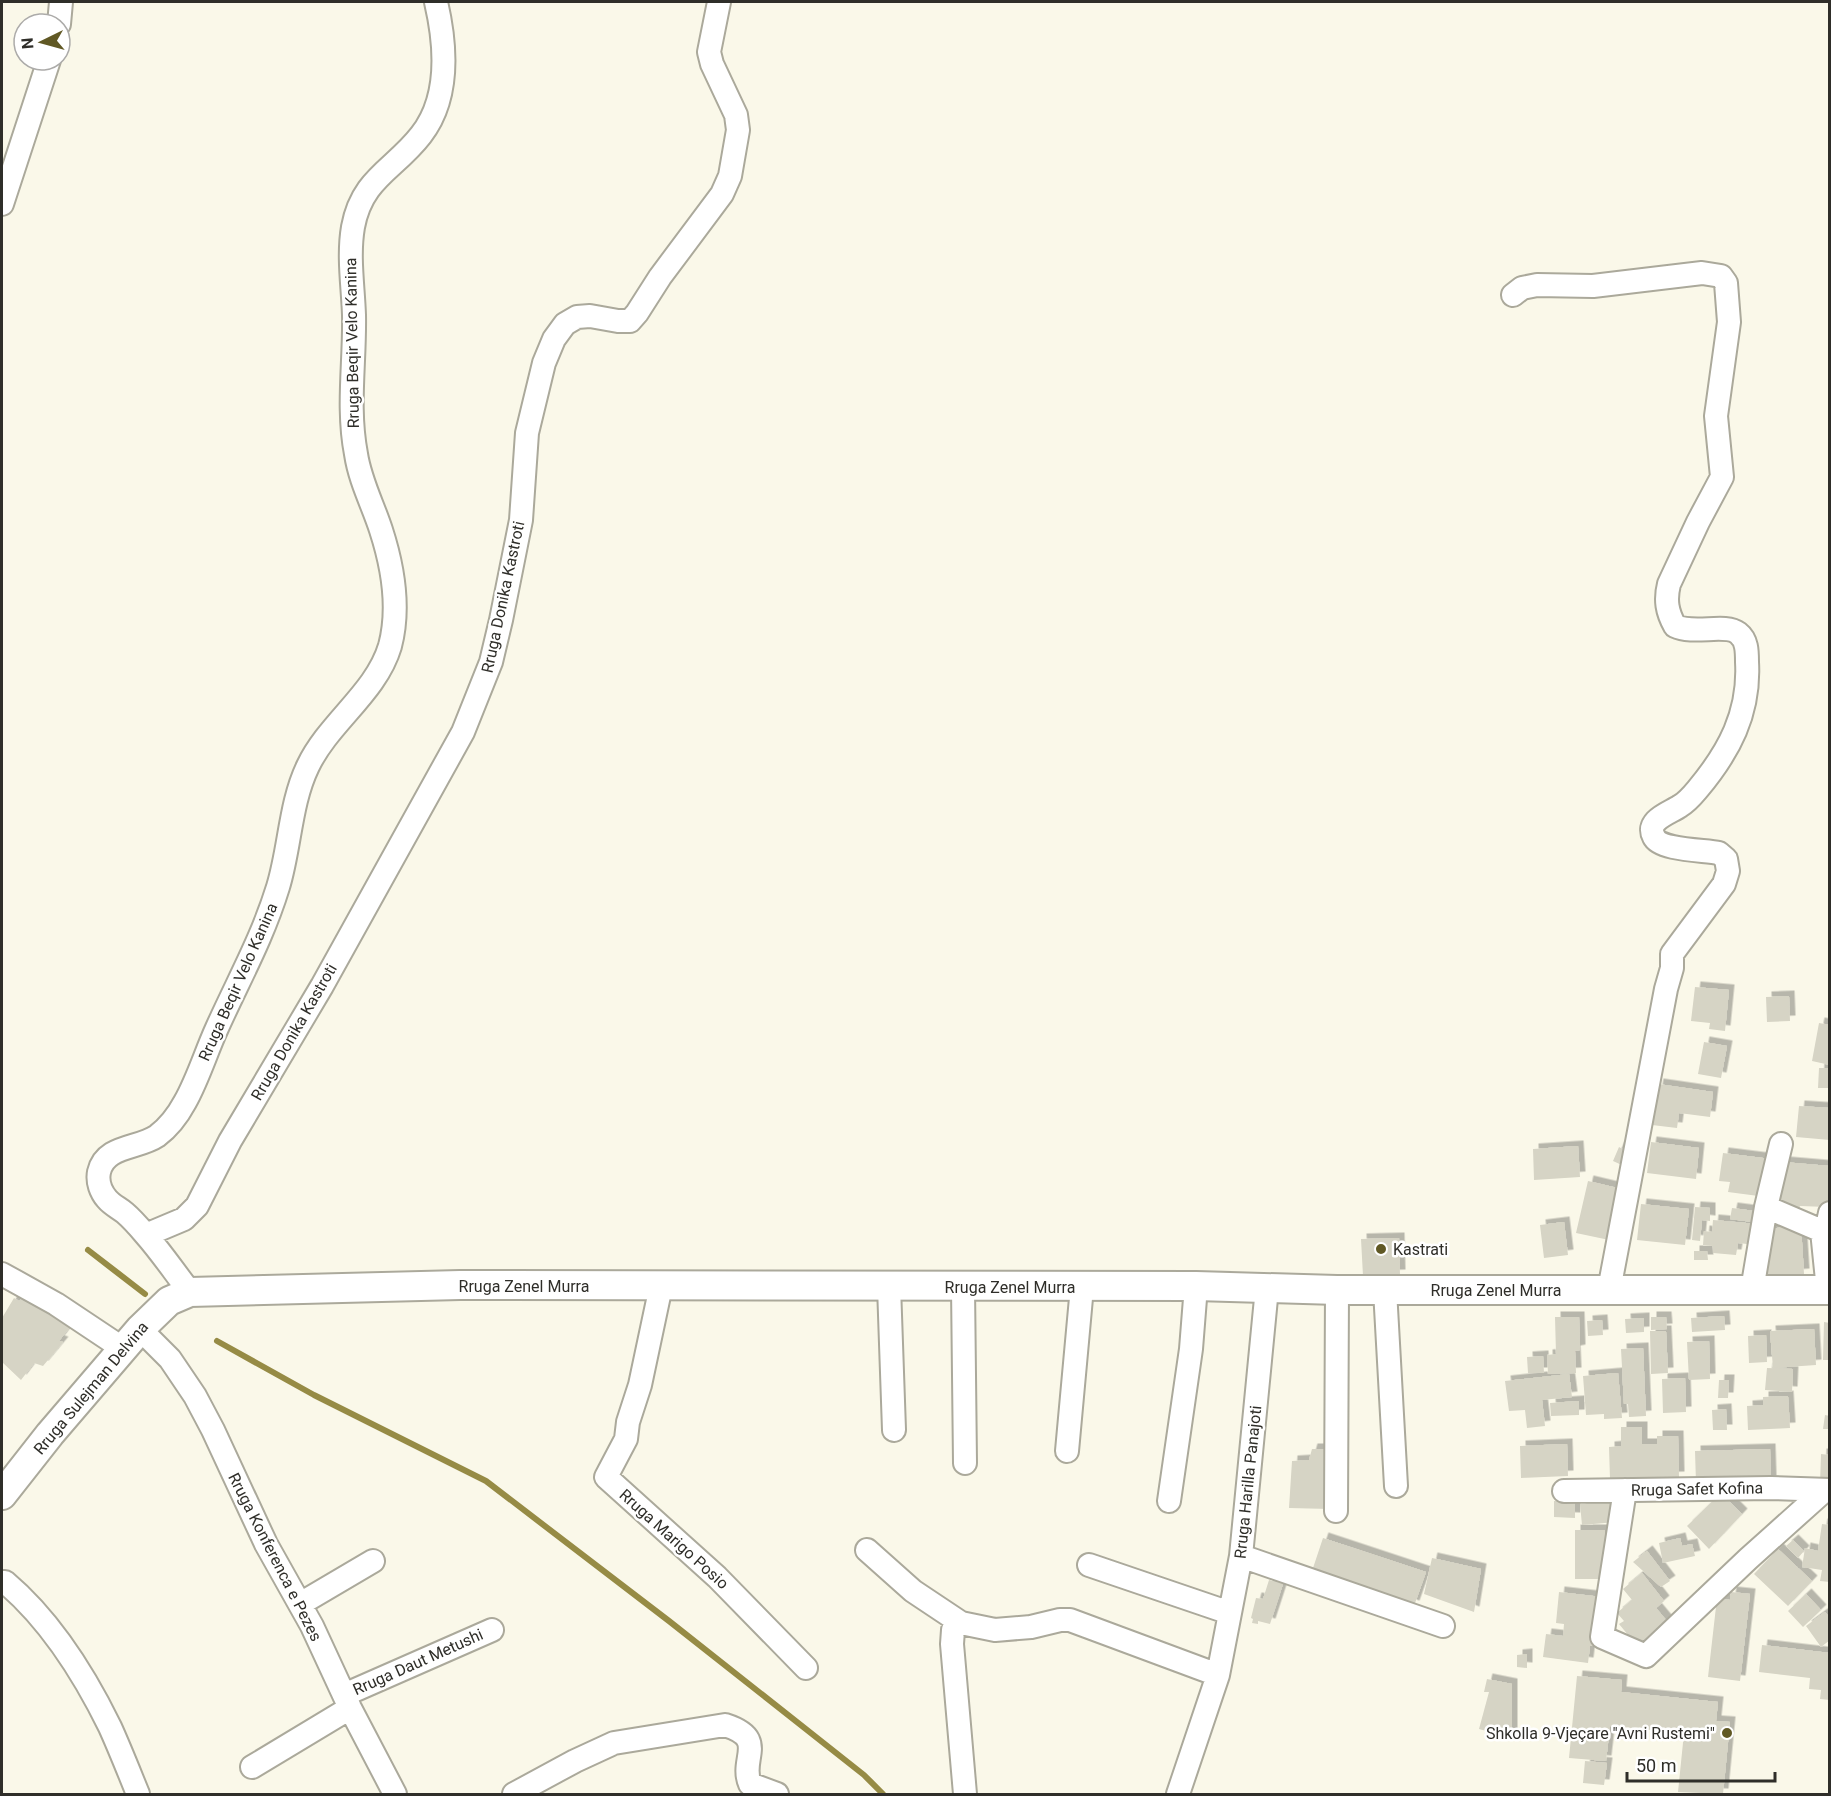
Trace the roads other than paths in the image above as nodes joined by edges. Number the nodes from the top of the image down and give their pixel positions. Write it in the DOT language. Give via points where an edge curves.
graph roads {
  1 [pos="436,2"];
  2 [pos="719,2"];
  3 [pos="45,72"];
  4 [pos="2,204"];
  5 [pos="1513,295"];
  6 [pos="1781,1144"];
  7 [pos="1766,1207"];
  8 [pos="1826,1222"];
  9 [pos="146,1235"];
  10 [pos="2,1274"];
  11 [pos="661,1286"];
  12 [pos="889,1286"];
  13 [pos="1196,1286"];
  14 [pos="963,1287"];
  15 [pos="1082,1287"];
  16 [pos="1267,1288"];
  17 [pos="1337,1290"];
  18 [pos="1385,1290"];
  19 [pos="1609,1290"];
  20 [pos="1752,1290"];
  21 [pos="1829,1290"];
  22 [pos="190,1292"];
  23 [pos="131,1339"];
  24 [pos="894,1430"];
  25 [pos="1067,1451"];
  26 [pos="965,1463"];
  27 [pos="1396,1486"];
  28 [pos="1625,1490"];
  29 [pos="1827,1490"];
  30 [pos="1564,1491"];
  31 [pos="2,1495"];
  32 [pos="1169,1501"];
  33 [pos="1335,1511"];
  34 [pos="867,1550"];
  35 [pos="1241,1556"];
  36 [pos="373,1561"];
  37 [pos="1089,1565"];
  38 [pos="2,1582"];
  39 [pos="300,1604"];
  40 [pos="1230,1613"];
  41 [pos="961,1623"];
  42 [pos="1443,1626"];
  43 [pos="492,1630"];
  44 [pos="806,1668"];
  45 [pos="1218,1675"];
  46 [pos="347,1702"];
  47 [pos="252,1767"];
  48 [pos="138,1794"];
  49 [pos="395,1794"];
  50 [pos="514,1794"];
  51 [pos="777,1794"];
  52 [pos="965,1794"];
  53 [pos="1178,1794"];
  1 -- 9 [label="street, Rruga Beqir Velo Kanina" via="443,72 432,118 420,137 369,187 352,229 352,426 356,458 394,586 395,616 390,644 382,667 308,766 264,929 186,1100 172,1123 158,1136 114,1152 99,1169 98,1181 108,1200"];
  2 -- 9 [label="street, Rruga Donika Kastroti" via="709,52 736,115 738,130 730,177 722,194 630,321 577,317 565,324 554,339 544,363 527,434 521,520 501,620 491,662 463,732 322,986 230,1141 197,1206 184,1219"];
  3 -- 4 [label="street"];
  5 -- 19 [label="street" via="1537,285 1593,286 1702,273 1721,276 1728,296 1726,348 1716,416 1722,477 1666,595 1675,626 1685,631 1723,629 1739,633 1747,649 1746,700 1740,724 1704,781 1682,806 1655,821 1653,836 1660,844 1719,853 1726,860 1728,871 1724,884 1672,954"];
  6 -- 7 [label="street"];
  7 -- 8 [label="street"];
  7 -- 20 [label="street"];
  8 -- 21 [label="street"];
  9 -- 22 [label="street"];
  10 -- 23 [label="street, Rruga Konferenca e Pezes"];
  11 -- 12 [label="main road, Rruga Zenel Murra"];
  11 -- 22 [label="main road, Rruga Zenel Murra" via="460,1285"];
  11 -- 44 [label="street, Rruga Marigo Posio" via="626,1439 606,1477 717,1577"];
  12 -- 14 [label="main road, Rruga Zenel Murra"];
  12 -- 24 [label="street"];
  13 -- 15 [label="main road, Rruga Zenel Murra"];
  13 -- 16 [label="main road, Rruga Zenel Murra"];
  13 -- 32 [label="street"];
  14 -- 15 [label="main road, Rruga Zenel Murra"];
  14 -- 26 [label="street"];
  15 -- 25 [label="street"];
  16 -- 17 [label="main road, Rruga Zenel Murra"];
  16 -- 35 [label="street, Rruga Harilla Panajoti"];
  17 -- 18 [label="main road, Rruga Zenel Murra"];
  17 -- 33 [label="street"];
  18 -- 19 [label="main road, Rruga Zenel Murra"];
  18 -- 27 [label="street"];
  19 -- 20 [label="main road, Rruga Zenel Murra"];
  20 -- 21 [label="main road, Rruga Zenel Murra"];
  22 -- 23 [label="main road, Rruga Sulejman Delvina" via="170,1301"];
  23 -- 31 [label="main road, Rruga Sulejman Delvina"];
  23 -- 39 [label="street, Rruga Konferenca e Pezes" via="170,1359 195,1396 266,1544"];
  28 -- 29 [label="street, Rruga Safet Kofina"];
  28 -- 29 [label="street" via="1602,1637 1646,1656"];
  28 -- 30 [label="street, Rruga Safet Kofina"];
  34 -- 41 [label="street" via="913,1591"];
  35 -- 40 [label="street, Rruga Harilla Panajoti"];
  35 -- 42 [label="street"];
  36 -- 39 [label="street"];
  37 -- 40 [label="street"];
  38 -- 48 [label="street" via="32,1608 89,1687"];
  39 -- 46 [label="street, Rruga Konferenca e Pezes"];
  40 -- 45 [label="street, Rruga Harilla Panajoti"];
  41 -- 45 [label="street" via="994,1630 1070,1620"];
  41 -- 52 [label="street" via="953,1630 952,1644"];
  43 -- 46 [label="street, Rruga Daut Metushi"];
  45 -- 53 [label="street, Rruga Harilla Panajoti"];
  46 -- 47 [label="street, Rruga Daut Metushi"];
  46 -- 49 [label="street, Rruga Konferenca e Pezes"];
  50 -- 51 [label="street" via="614,1743 725,1725 749,1740 750,1784"];
}
